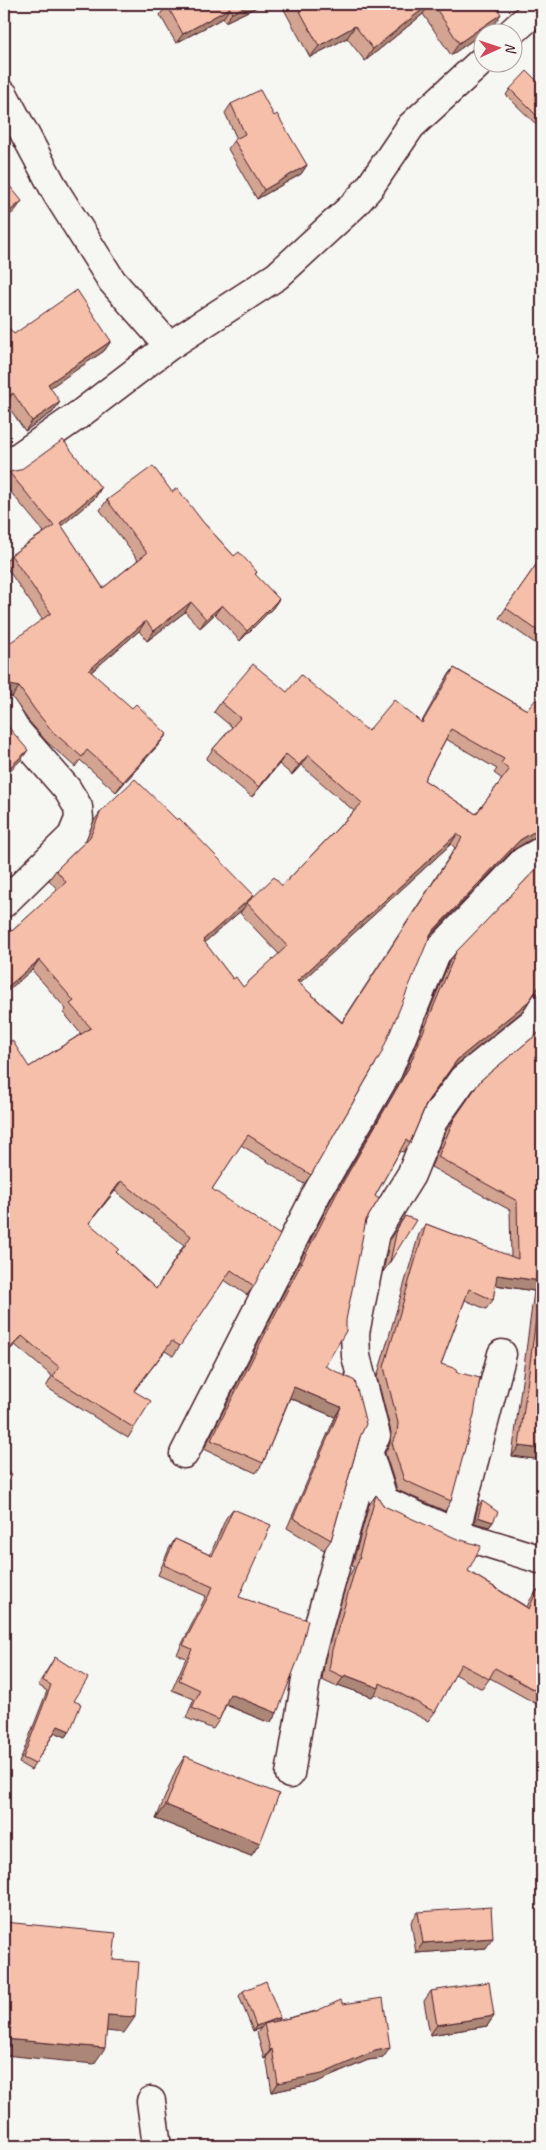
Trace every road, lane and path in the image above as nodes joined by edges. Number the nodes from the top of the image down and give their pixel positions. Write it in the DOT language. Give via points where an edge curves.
graph roads {
  1 [pos="542,6"];
  2 [pos="524,22"];
  3 [pos="474,68"];
  4 [pos="7,110"];
  5 [pos="169,346"];
  6 [pos="4,467"];
  7 [pos="4,710"];
  8 [pos="542,851"];
  9 [pos="4,903"];
  10 [pos="542,1007"];
  11 [pos="502,1354"];
  12 [pos="368,1451"];
  13 [pos="184,1454"];
  14 [pos="455,1533"];
  15 [pos="542,1560"];
  16 [pos="290,1774"];
  17 [pos="151,2101"];
  18 [pos="157,2146"];
  1 -- 2 [label="street"];
  3 -- 5 [label="street" via="411,126 370,188 284,270"];
  4 -- 5 [label="street" via="112,281"];
  5 -- 6 [label="street"];
  7 -- 9 [label="street" via="15,729 67,789 78,807 79,820 72,836"];
  8 -- 13 [label="street" via="524,861 436,953 388,1071 318,1191"];
  10 -- 12 [label="street" via="535,1021 463,1079 433,1121 411,1175 375,1233 355,1333 356,1356 376,1436"];
  11 -- 14 [label="street"];
  12 -- 14 [label="street" via="384,1501"];
  12 -- 16 [label="street" via="310,1656"];
  14 -- 15 [label="street"];
  17 -- 18 [label="street"];
}
